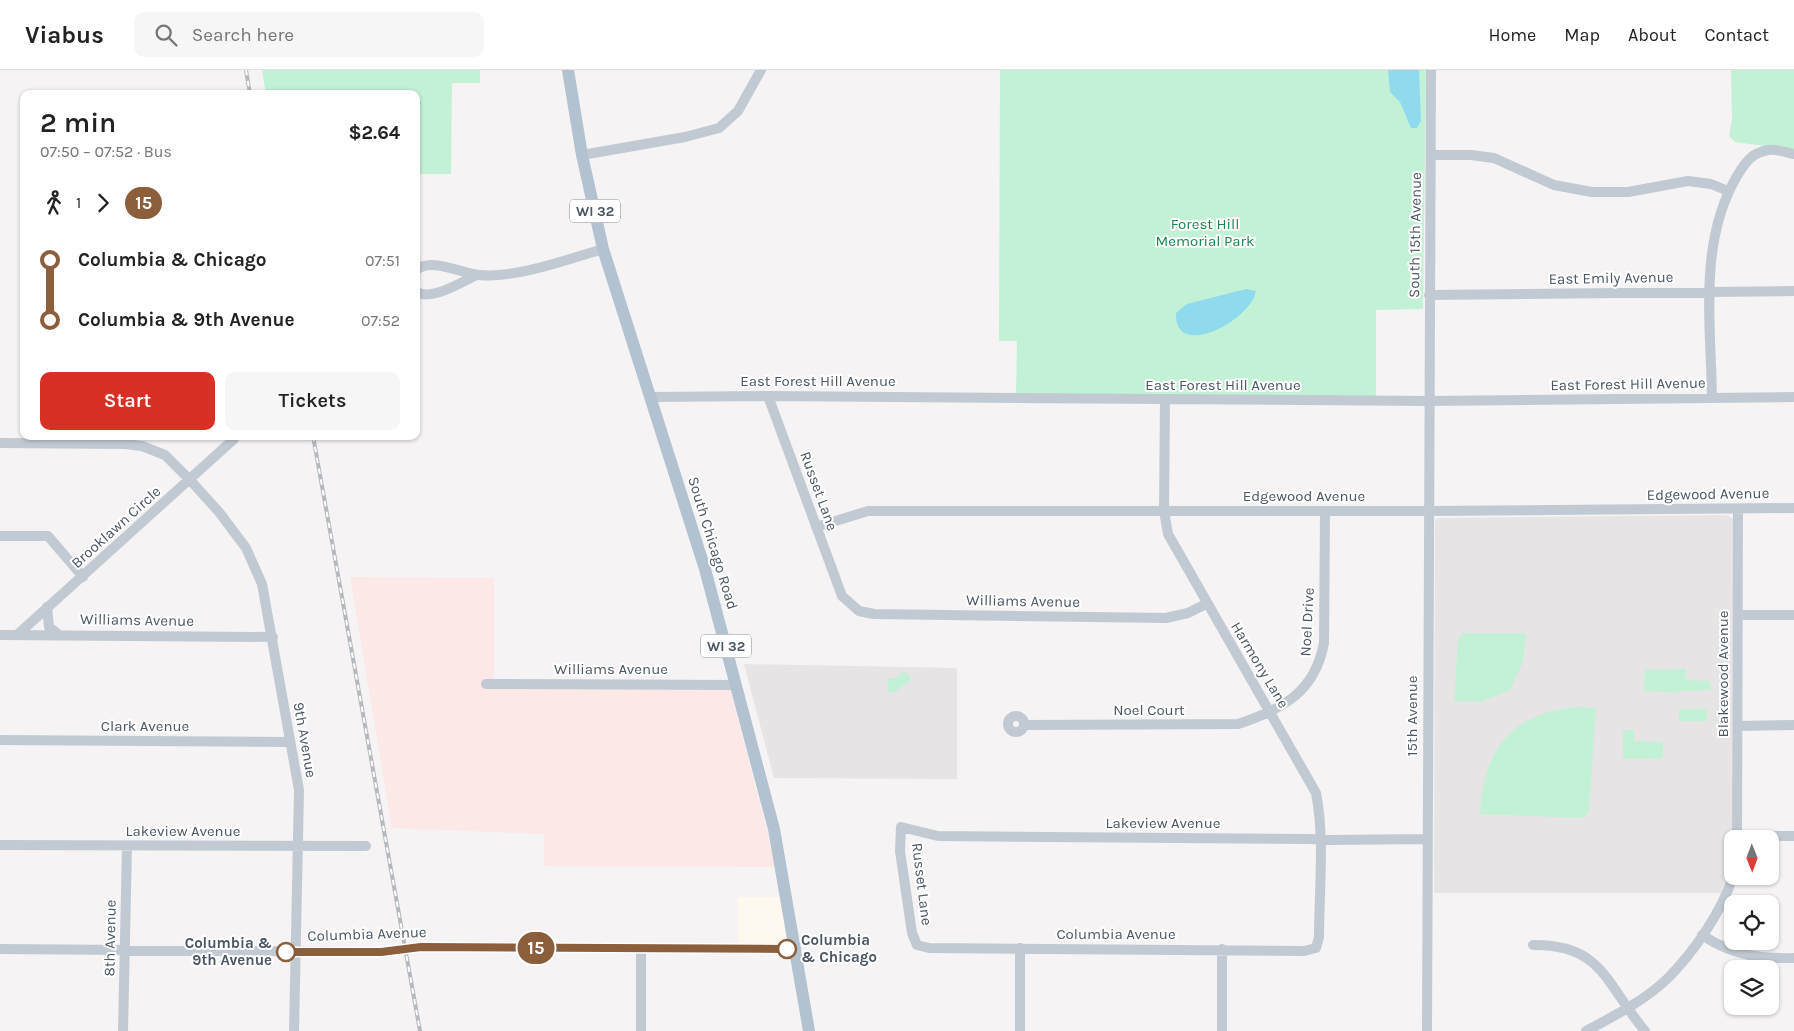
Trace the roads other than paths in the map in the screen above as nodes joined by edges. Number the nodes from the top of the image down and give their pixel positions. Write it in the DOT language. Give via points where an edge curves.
graph roads {
  1 [pos="568,70"];
  2 [pos="761,70"];
  3 [pos="1431,70"];
  4 [pos="1794,154"];
  5 [pos="582,155"];
  6 [pos="1431,156"];
  7 [pos="1728,191"];
  8 [pos="603,249"];
  9 [pos="420,267"];
  10 [pos="477,275"];
  11 [pos="1794,291"];
  12 [pos="1710,292"];
  13 [pos="420,294"];
  14 [pos="1429,295"];
  15 [pos="768,396"];
  16 [pos="1794,397"];
  17 [pos="652,398"];
  18 [pos="1712,398"];
  19 [pos="1165,400"];
  20 [pos="1428,401"];
  21 [pos="233,440"];
  22 [pos="0,443"];
  23 [pos="190,480"];
  24 [pos="1794,508"];
  25 [pos="1738,509"];
  26 [pos="1164,511"];
  27 [pos="1428,511"];
  28 [pos="1325,512"];
  29 [pos="816,527"];
  30 [pos="0,536"];
  31 [pos="83,577"];
  32 [pos="842,596"];
  33 [pos="1206,604"];
  34 [pos="47,607"];
  35 [pos="1739,615"];
  36 [pos="1794,615"];
  37 [pos="58,634"];
  38 [pos="0,635"];
  39 [pos="17,635"];
  40 [pos="274,637"];
  41 [pos="486,684"];
  42 [pos="736,685"];
  43 [pos="1270,711"];
  44 [pos="1025,725"];
  45 [pos="1794,725"];
  46 [pos="1738,726"];
  47 [pos="0,740"];
  48 [pos="290,742"];
  49 [pos="901,827"];
  50 [pos="1737,830"];
  51 [pos="1779,836"];
  52 [pos="1794,836"];
  53 [pos="1426,839"];
  54 [pos="1319,840"];
  55 [pos="0,845"];
  56 [pos="298,845"];
  57 [pos="127,846"];
  58 [pos="366,846"];
  59 [pos="1729,885"];
  60 [pos="1702,935"];
  61 [pos="1533,944"];
  62 [pos="917,945"];
  63 [pos="1020,948"];
  64 [pos="1316,948"];
  65 [pos="0,949"];
  66 [pos="641,949"];
  67 [pos="796,949"];
  68 [pos="1222,949"];
  69 [pos="125,950"];
  70 [pos="295,952"];
  71 [pos="1794,958"];
  72 [pos="1627,1009"];
  73 [pos="123,1031"];
  74 [pos="294,1031"];
  75 [pos="640,1031"];
  76 [pos="808,1031"];
  77 [pos="1020,1031"];
  78 [pos="1222,1031"];
  79 [pos="1427,1031"];
  80 [pos="1586,1031"];
  81 [pos="1644,1031"];
  1 -- 5 [label="main road, South Chicago Road / WI 32"];
  2 -- 5 [label="street" via="738,111 719,128"];
  3 -- 6 [label="street, South 15th Avenue"];
  4 -- 7 [label="street" via="1770,150 1747,160"];
  5 -- 8 [label="main road, South Chicago Road / WI 32"];
  6 -- 7 [label="street" via="1494,158 1554,185 1592,192 1628,192 1688,181 1711,184"];
  6 -- 14 [label="street, South 15th Avenue"];
  7 -- 12 [label="street" via="1712,242"];
  8 -- 10 [label="street" via="518,272"];
  8 -- 17 [label="main road, South Chicago Road / WI 32"];
  9 -- 10 [label="street" via="432,265"];
  10 -- 13 [label="street" via="430,295"];
  11 -- 12 [label="street, East Emily Avenue"];
  12 -- 14 [label="street, East Emily Avenue"];
  12 -- 18 [label="street"];
  14 -- 20 [label="street, South 15th Avenue"];
  15 -- 17 [label="street, East Forest Hill Avenue"];
  15 -- 19 [label="street, East Forest Hill Avenue"];
  15 -- 29 [label="street, Russet Lane"];
  16 -- 18 [label="street, East Forest Hill Avenue"];
  17 -- 42 [label="main road, South Chicago Road / WI 32" via="705,569"];
  18 -- 20 [label="street, East Forest Hill Avenue"];
  19 -- 20 [label="street, East Forest Hill Avenue"];
  19 -- 26 [label="street, Harmony Lane"];
  20 -- 27 [label="street, 15th Avenue"];
  21 -- 23 [label="street, Brooklawn Circle"];
  22 -- 23 [label="street" via="142,446 164,455"];
  23 -- 31 [label="street, Brooklawn Circle"];
  23 -- 40 [label="street, 9th Avenue" via="246,548 262,584"];
  24 -- 25 [label="street, Edgewood Avenue"];
  25 -- 27 [label="street, Edgewood Avenue"];
  25 -- 35 [label="street, Blakewood Avenue"];
  26 -- 28 [label="street, Edgewood Avenue"];
  26 -- 29 [label="street, Edgewood Avenue" via="868,510"];
  26 -- 33 [label="street, Harmony Lane" via="1168,534"];
  27 -- 28 [label="street, Edgewood Avenue"];
  27 -- 53 [label="street, 15th Avenue"];
  28 -- 43 [label="street, Noel Drive" via="1324,643 1320,664 1310,682 1292,699"];
  29 -- 32 [label="street, Russet Lane"];
  30 -- 31 [label="street" via="48,536"];
  31 -- 34 [label="street, Brooklawn Circle"];
  32 -- 33 [label="street, Williams Avenue" via="859,611 874,614 988,617 1166,618 1188,613"];
  33 -- 43 [label="street, Harmony Lane"];
  34 -- 37 [label="street" via="49,627"];
  34 -- 39 [label="street, Brooklawn Circle"];
  35 -- 36 [label="street"];
  35 -- 46 [label="street, Blakewood Avenue"];
  37 -- 39 [label="street, Williams Avenue"];
  37 -- 40 [label="street, Williams Avenue"];
  38 -- 39 [label="street, Williams Avenue"];
  40 -- 48 [label="street, 9th Avenue"];
  41 -- 42 [label="street, Williams Avenue"];
  42 -- 67 [label="main road, South Chicago Road / WI 32" via="774,829"];
  43 -- 44 [label="street, Noel Court" via="1238,724 1225,725"];
  43 -- 54 [label="street, Harmony Lane" via="1316,793"];
  45 -- 46 [label="street"];
  46 -- 50 [label="street, Blakewood Avenue"];
  47 -- 48 [label="street, Clark Avenue"];
  48 -- 56 [label="street, 9th Avenue" via="298,790"];
  49 -- 54 [label="street, Lakeview Avenue" via="938,836"];
  49 -- 62 [label="street, Russet Lane" via="900,851 912,933"];
  51 -- 52 [label="street"];
  53 -- 54 [label="street, Lakeview Avenue"];
  53 -- 79 [label="street, 15th Avenue"];
  54 -- 64 [label="street, Harmony Lane" via="1319,937"];
  55 -- 57 [label="street, Lakeview Avenue"];
  56 -- 57 [label="street, Lakeview Avenue"];
  56 -- 58 [label="street, Lakeview Avenue"];
  56 -- 70 [label="street, 9th Avenue"];
  57 -- 69 [label="street, 8th Avenue"];
  59 -- 60 [label="street" via="1719,911"];
  60 -- 71 [label="street" via="1724,949 1749,957"];
  60 -- 72 [label="street" via="1666,979"];
  61 -- 72 [label="street" via="1562,946 1586,955"];
  62 -- 63 [label="street, Columbia Avenue" via="929,948"];
  63 -- 68 [label="street, Columbia Avenue"];
  63 -- 77 [label="street"];
  64 -- 68 [label="street, Columbia Avenue"];
  65 -- 69 [label="street, Columbia Avenue"];
  66 -- 67 [label="street, Columbia Avenue"];
  66 -- 70 [label="street, Columbia Avenue" via="421,947 381,952"];
  66 -- 75 [label="street"];
  67 -- 76 [label="main road, South Chicago Road / WI 32"];
  68 -- 78 [label="street"];
  69 -- 70 [label="street, Columbia Avenue"];
  69 -- 73 [label="street, 8th Avenue"];
  70 -- 74 [label="street, 9th Avenue"];
  72 -- 80 [label="street"];
  72 -- 81 [label="street"];
}
